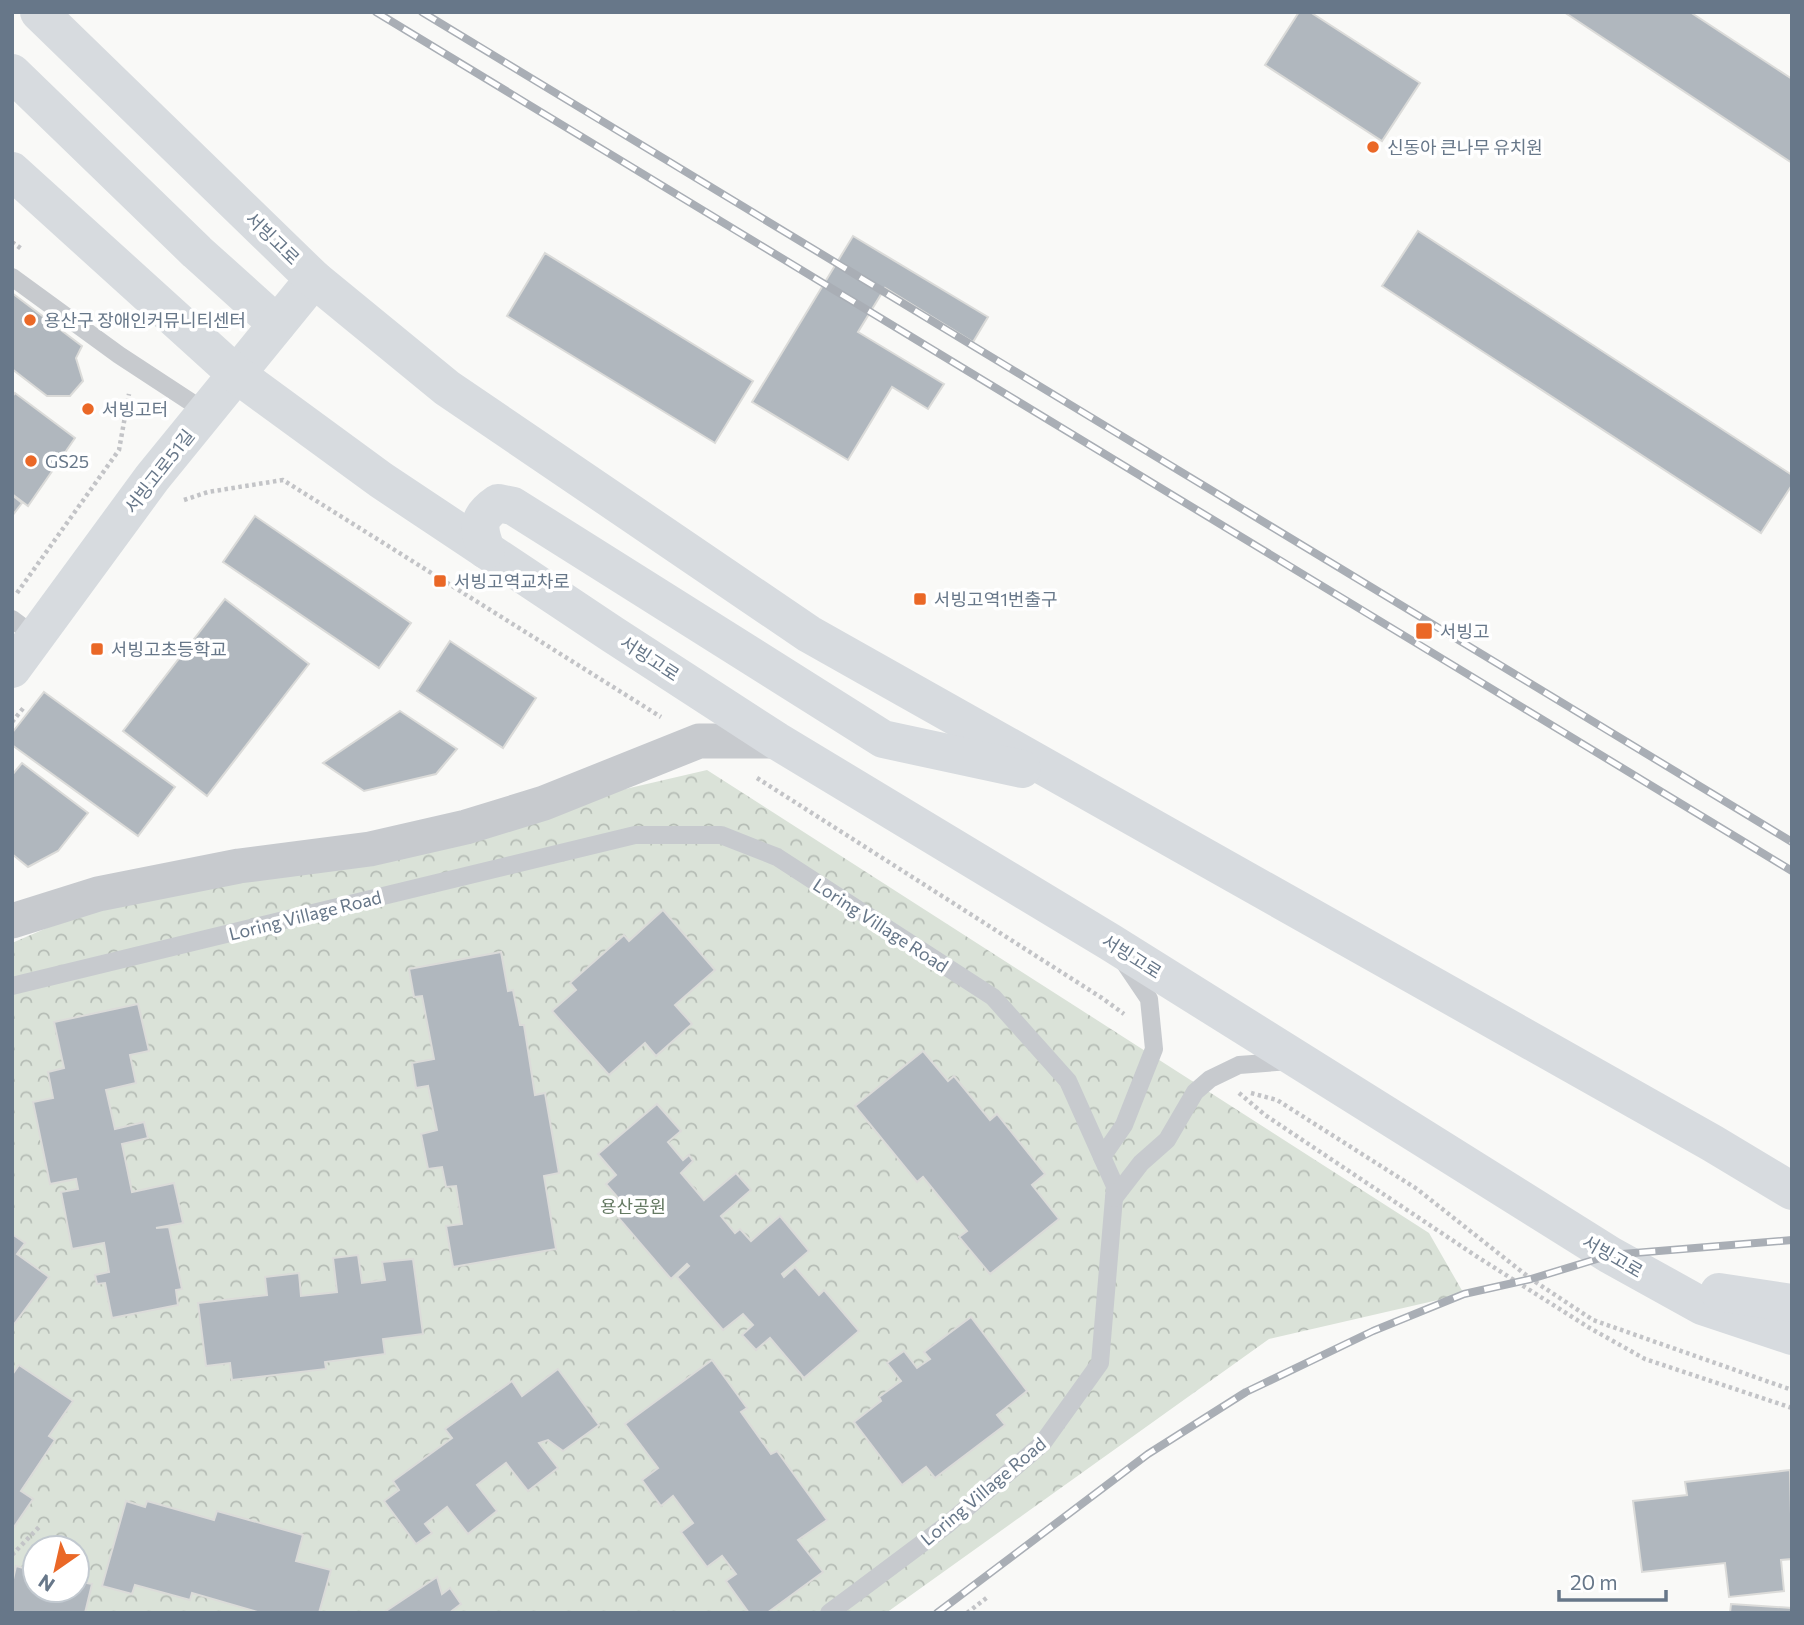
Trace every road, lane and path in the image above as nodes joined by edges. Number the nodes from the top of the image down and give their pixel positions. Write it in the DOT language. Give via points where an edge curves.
graph roads {
  1 [pos="39,12"];
  2 [pos="12,73"];
  3 [pos="12,171"];
  4 [pos="12,277"];
  5 [pos="314,279"];
  6 [pos="277,324"];
  7 [pos="135,365"];
  8 [pos="236,374"];
  9 [pos="206,412"];
  10 [pos="283,480"];
  11 [pos="180,501"];
  12 [pos="486,550"];
  13 [pos="12,599"];
  14 [pos="24,628"];
  15 [pos="12,669"];
  16 [pos="777,741"];
  17 [pos="1058,776"];
  18 [pos="12,921"];
  19 [pos="1110,942"];
  20 [pos="12,986"];
  21 [pos="1297,1060"];
  22 [pos="1712,1143"];
  23 [pos="1102,1157"];
  24 [pos="1792,1170"];
  25 [pos="1792,1191"];
  26 [pos="1114,1198"];
  27 [pos="1658,1281"];
  28 [pos="1792,1303"];
  29 [pos="1792,1336"];
  30 [pos="1792,1390"];
  31 [pos="1792,1408"];
  32 [pos="41,1525"];
  33 [pos="12,1555"];
  34 [pos="989,1596"];
  35 [pos="828,1613"];
  36 [pos="967,1613"];
  1 -- 5 [label="main road, 서빙고로"];
  2 -- 6 [label="main road"];
  3 -- 8 [label="main road, 서빙고로"];
  4 -- 7 [label="lane"];
  5 -- 6 [label="main road, 서빙고로51길"];
  5 -- 17 [label="main road, 서빙고로" via="447,388 809,634"];
  6 -- 8 [label="main road, 서빙고로51길"];
  7 -- 9 [label="lane"];
  7 -- 13 [label="path" via="119,450"];
  8 -- 9 [label="main road, 서빙고로51길"];
  8 -- 12 [label="main road, 서빙고로"];
  9 -- 14 [label="main road, 서빙고로51길"];
  10 -- 11 [label="path"];
  12 -- 16 [label="main road, 서빙고로"];
  12 -- 17 [label="main road, 서빙고로" via="479,530 482,519 498,503 513,506 883,739"];
  14 -- 15 [label="main road, 서빙고로51길"];
  16 -- 18 [label="street" via="699,741 544,803 467,827 370,849 239,866 98,894"];
  16 -- 19 [label="main road, 서빙고로"];
  17 -- 22 [label="main road, 서빙고로"];
  19 -- 21 [label="main road, 서빙고로"];
  19 -- 23 [label="lane" via="1149,999 1154,1049 1125,1125"];
  20 -- 23 [label="lane, Loring Village Road" via="635,835 721,835 777,857 993,997 1068,1081"];
  21 -- 26 [label="lane" via="1239,1065 1210,1079 1195,1092 1167,1140 1141,1163"];
  21 -- 27 [label="main road, 서빙고로"];
  22 -- 24 [label="main road"];
  22 -- 25 [label="main road, 서빙고로"];
  23 -- 26 [label="lane, Loring Village Road" via="1115,1186"];
  26 -- 35 [label="lane, Loring Village Road" via="1100,1363 1042,1444 948,1524"];
  27 -- 28 [label="main road"];
  27 -- 29 [label="main road, 서빙고로" via="1702,1306"];
  30 -- 31 [label="path" via="1592,1320 1531,1279 1416,1189 1347,1144 1277,1100 1233,1088 1276,1123 1588,1327 1645,1359"];
  32 -- 33 [label="path"];
  34 -- 36 [label="path"];
}
